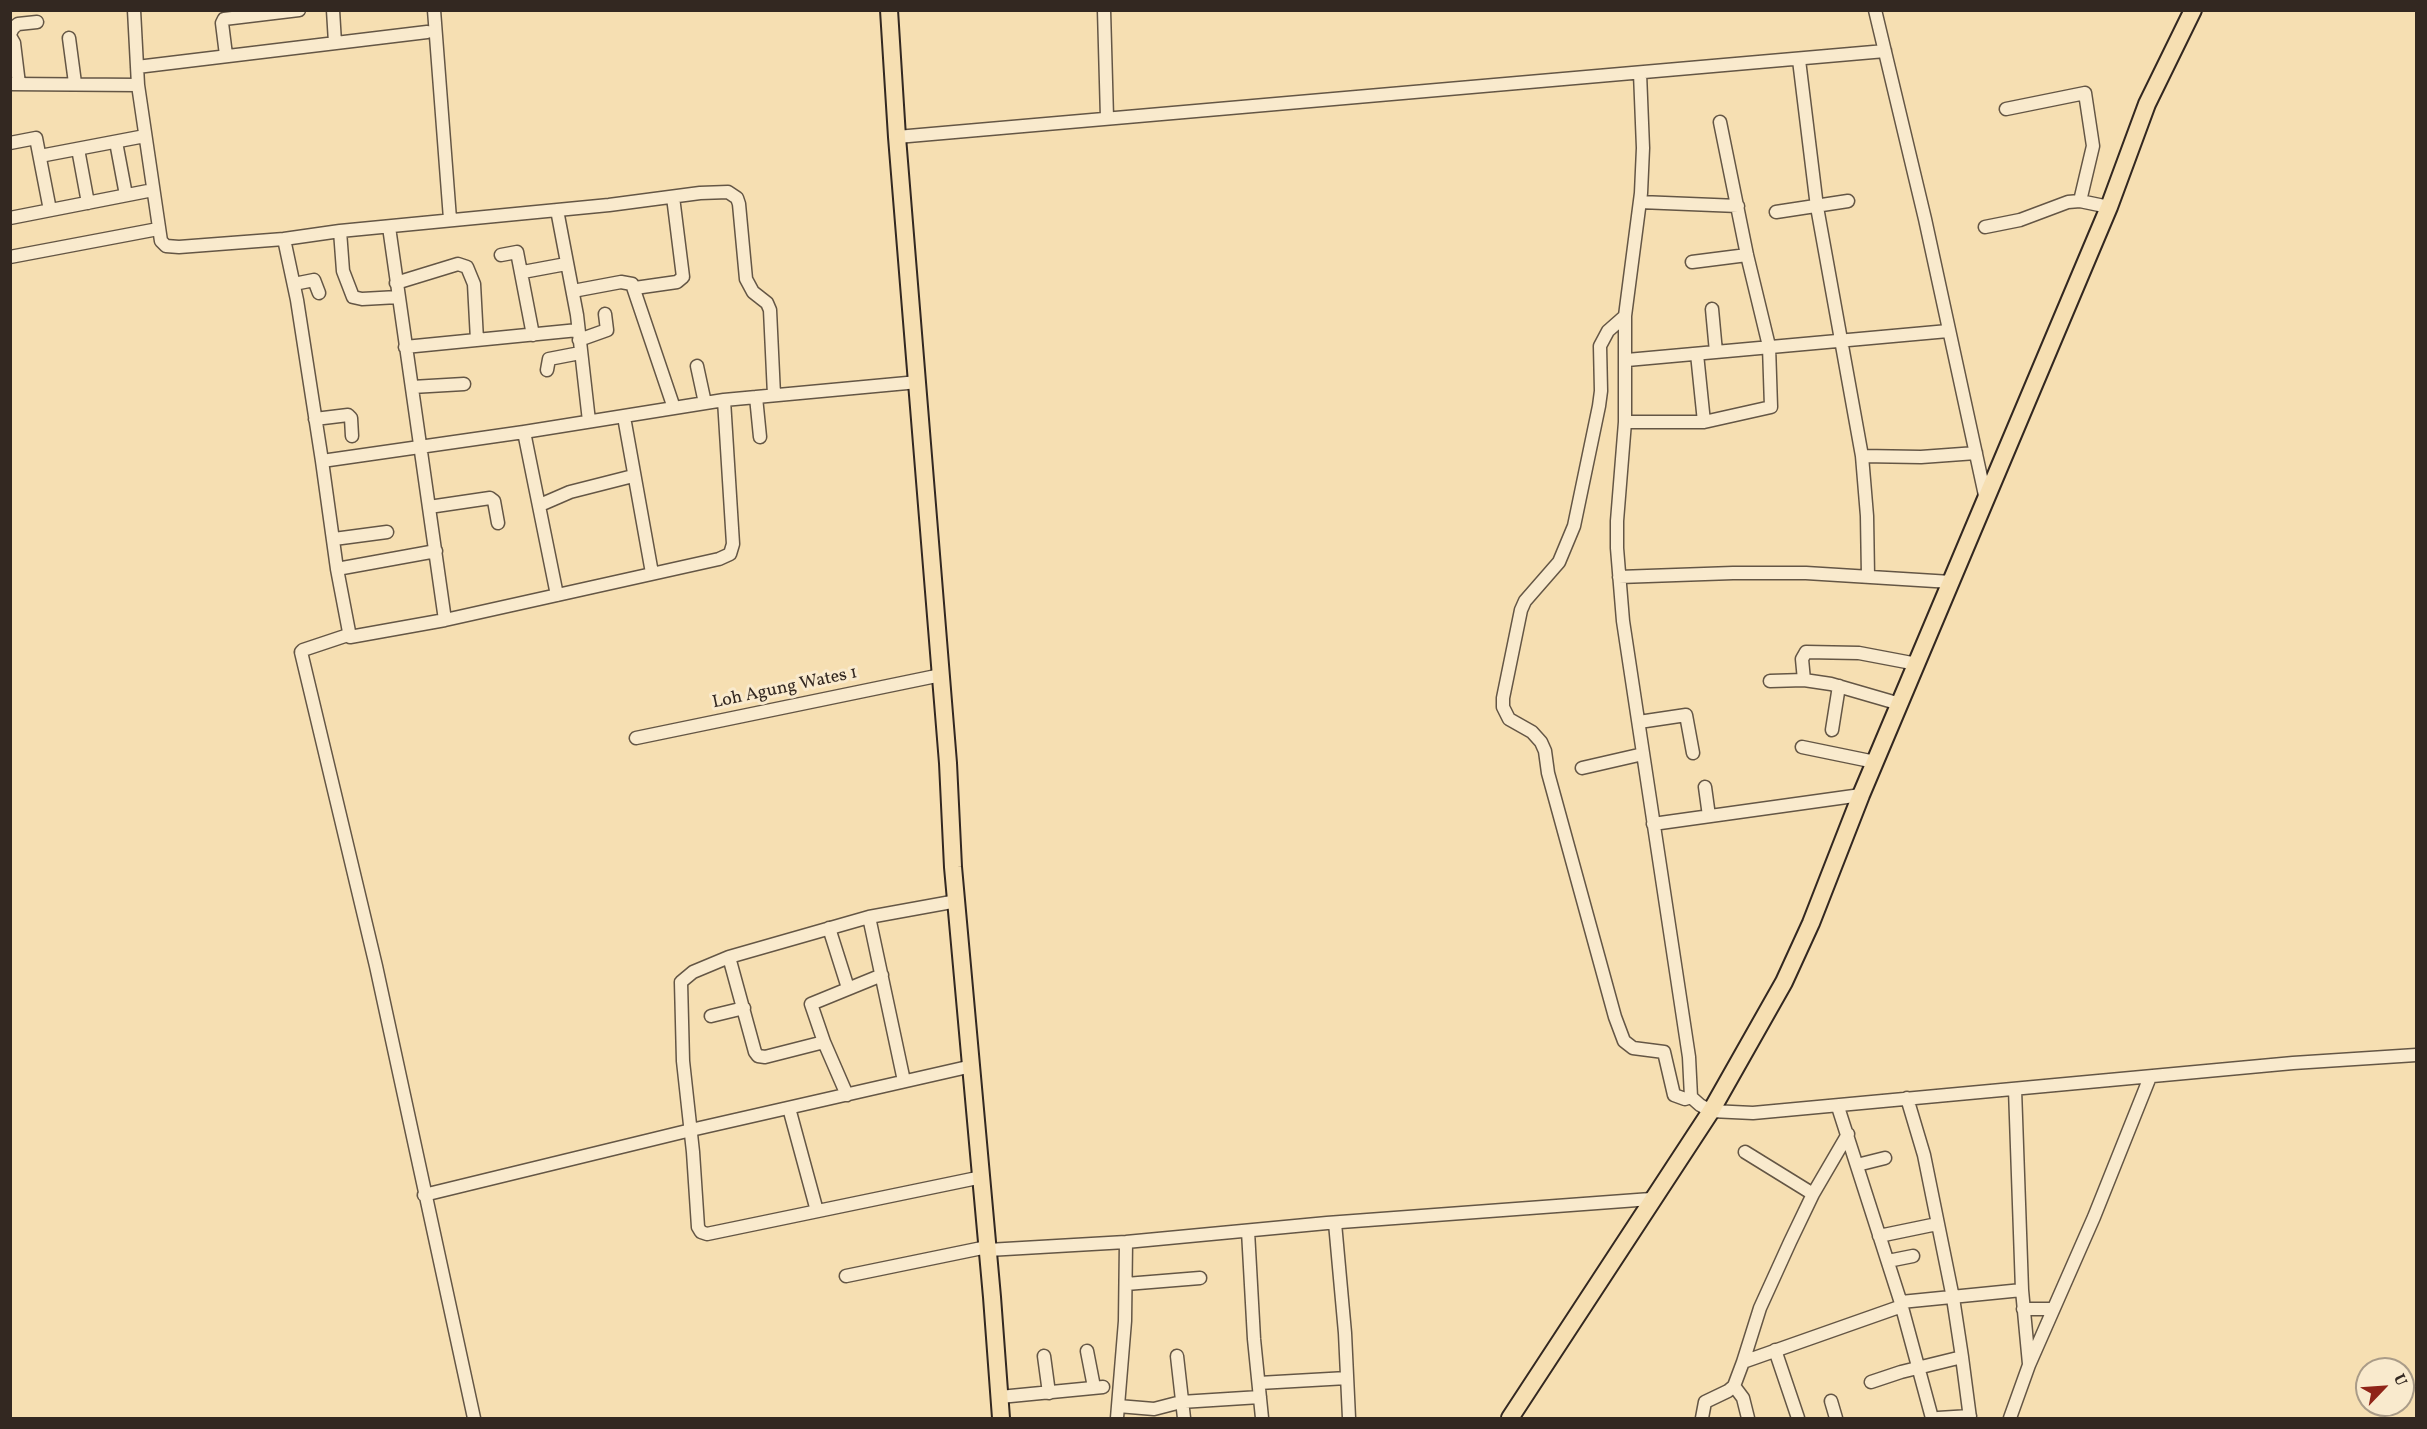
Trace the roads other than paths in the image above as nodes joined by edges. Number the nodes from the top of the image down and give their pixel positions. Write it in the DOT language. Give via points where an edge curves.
graph roads {
  1 [pos="134,10"];
  2 [pos="299,10"];
  3 [pos="333,10"];
  4 [pos="434,10"];
  5 [pos="889,10"];
  6 [pos="1104,10"];
  7 [pos="1875,10"];
  8 [pos="2193,10"];
  9 [pos="37,22"];
  10 [pos="427,32"];
  11 [pos="10,35"];
  12 [pos="69,38"];
  13 [pos="335,44"];
  14 [pos="1885,51"];
  15 [pos="226,55"];
  16 [pos="1799,60"];
  17 [pos="137,67"];
  18 [pos="1640,73"];
  19 [pos="75,83"];
  20 [pos="15,84"];
  21 [pos="138,85"];
  22 [pos="2007,109"];
  23 [pos="1107,118"];
  24 [pos="1720,123"];
  25 [pos="145,136"];
  26 [pos="897,137"];
  27 [pos="116,141"];
  28 [pos="10,143"];
  29 [pos="78,149"];
  30 [pos="40,156"];
  31 [pos="153,190"];
  32 [pos="126,195"];
  33 [pos="673,197"];
  34 [pos="1848,201"];
  35 [pos="2080,201"];
  36 [pos="1640,202"];
  37 [pos="88,203"];
  38 [pos="1738,206"];
  39 [pos="1817,207"];
  40 [pos="2109,207"];
  41 [pos="50,210"];
  42 [pos="557,210"];
  43 [pos="1776,212"];
  44 [pos="11,216"];
  45 [pos="450,219"];
  46 [pos="389,227"];
  47 [pos="1984,227"];
  48 [pos="158,229"];
  49 [pos="340,231"];
  50 [pos="284,239"];
  51 [pos="501,255"];
  52 [pos="1747,255"];
  53 [pos="10,257"];
  54 [pos="1692,262"];
  55 [pos="566,264"];
  56 [pos="523,272"];
  57 [pos="294,284"];
  58 [pos="396,284"];
  59 [pos="635,288"];
  60 [pos="573,291"];
  61 [pos="319,293"];
  62 [pos="398,297"];
  63 [pos="1712,309"];
  64 [pos="605,314"];
  65 [pos="1625,316"];
  66 [pos="1948,331"];
  67 [pos="533,335"];
  68 [pos="578,335"];
  69 [pos="477,340"];
  70 [pos="1842,342"];
  71 [pos="1769,346"];
  72 [pos="405,347"];
  73 [pos="1716,352"];
  74 [pos="580,353"];
  75 [pos="1696,354"];
  76 [pos="1627,360"];
  77 [pos="697,366"];
  78 [pos="547,370"];
  79 [pos="918,382"];
  80 [pos="464,384"];
  81 [pos="412,387"];
  82 [pos="774,396"];
  83 [pos="756,397"];
  84 [pos="724,400"];
  85 [pos="705,403"];
  86 [pos="674,408"];
  87 [pos="624,417"];
  88 [pos="315,419"];
  89 [pos="589,422"];
  90 [pos="1625,422"];
  91 [pos="1704,422"];
  92 [pos="524,432"];
  93 [pos="352,435"];
  94 [pos="760,437"];
  95 [pos="419,448"];
  96 [pos="1976,453"];
  97 [pos="1862,456"];
  98 [pos="322,461"];
  99 [pos="633,476"];
  100 [pos="1986,500"];
  101 [pos="540,505"];
  102 [pos="429,507"];
  103 [pos="498,523"];
  104 [pos="387,532"];
  105 [pos="333,540"];
  106 [pos="436,551"];
  107 [pos="337,569"];
  108 [pos="652,573"];
  109 [pos="1868,576"];
  110 [pos="1619,577"];
  111 [pos="1951,582"];
  112 [pos="557,595"];
  113 [pos="445,620"];
  114 [pos="348,634"];
  115 [pos="1917,664"];
  116 [pos="941,675"];
  117 [pos="1804,680"];
  118 [pos="1770,681"];
  119 [pos="1839,686"];
  120 [pos="1900,704"];
  121 [pos="1639,722"];
  122 [pos="1832,730"];
  123 [pos="636,738"];
  124 [pos="1802,747"];
  125 [pos="1693,753"];
  126 [pos="1643,754"];
  127 [pos="1875,762"];
  128 [pos="1582,768"];
  129 [pos="1705,787"];
  130 [pos="1861,795"];
  131 [pos="1709,816"];
  132 [pos="1653,824"];
  133 [pos="957,901"];
  134 [pos="870,917"];
  135 [pos="829,928"];
  136 [pos="729,957"];
  137 [pos="882,975"];
  138 [pos="848,988"];
  139 [pos="744,1008"];
  140 [pos="711,1016"];
  141 [pos="824,1042"];
  142 [pos="2416,1055"];
  143 [pos="972,1066"];
  144 [pos="2150,1077"];
  145 [pos="904,1080"];
  146 [pos="2015,1089"];
  147 [pos="847,1095"];
  148 [pos="1691,1097"];
  149 [pos="1907,1098"];
  150 [pos="1838,1107"];
  151 [pos="789,1108"];
  152 [pos="1718,1112"];
  153 [pos="691,1130"];
  154 [pos="1848,1134"];
  155 [pos="1744,1152"];
  156 [pos="1885,1158"];
  157 [pos="1857,1165"];
  158 [pos="982,1177"];
  159 [pos="1813,1194"];
  160 [pos="424,1195"];
  161 [pos="1651,1199"];
  162 [pos="817,1210"];
  163 [pos="1335,1223"];
  164 [pos="1937,1224"];
  165 [pos="1248,1231"];
  166 [pos="1879,1236"];
  167 [pos="1125,1242"];
  168 [pos="988,1249"];
  169 [pos="1913,1256"];
  170 [pos="1887,1260"];
  171 [pos="846,1276"];
  172 [pos="1200,1278"];
  173 [pos="1126,1284"];
  174 [pos="2022,1290"];
  175 [pos="1953,1298"];
  176 [pos="1901,1304"];
  177 [pos="2023,1309"];
  178 [pos="2053,1310"];
  179 [pos="1775,1350"];
  180 [pos="1087,1351"];
  181 [pos="1044,1356"];
  182 [pos="1177,1356"];
  183 [pos="1962,1357"];
  184 [pos="1743,1362"];
  185 [pos="2029,1365"];
  186 [pos="1919,1368"];
  187 [pos="1347,1378"];
  188 [pos="1871,1382"];
  189 [pos="1259,1383"];
  190 [pos="1734,1386"];
  191 [pos="1050,1393"];
  192 [pos="1000,1397"];
  193 [pos="1260,1397"];
  194 [pos="1831,1401"];
  195 [pos="1181,1402"];
  196 [pos="1117,1412"];
  197 [pos="1970,1417"];
  198 [pos="474,1419"];
  199 [pos="1000,1419"];
  200 [pos="1184,1419"];
  201 [pos="1262,1419"];
  202 [pos="1349,1419"];
  203 [pos="1509,1419"];
  204 [pos="1702,1419"];
  205 [pos="1748,1419"];
  206 [pos="1798,1419"];
  207 [pos="1836,1419"];
  208 [pos="1932,1419"];
  209 [pos="1938,1419"];
  210 [pos="2010,1419"];
  1 -- 17 [label="street"];
  2 -- 15 [label="street" via="224,19"];
  3 -- 13 [label="street"];
  4 -- 45 [label="street"];
  5 -- 26 [label="main road"];
  6 -- 23 [label="street"];
  7 -- 14 [label="street"];
  8 -- 40 [label="main road" via="2147,104"];
  9 -- 11 [label="street" via="18,24"];
  10 -- 13 [label="street"];
  11 -- 20 [label="street" via="14,43"];
  12 -- 19 [label="street"];
  13 -- 15 [label="street"];
  14 -- 16 [label="street"];
  14 -- 66 [label="street"];
  15 -- 17 [label="street"];
  16 -- 18 [label="street"];
  16 -- 39 [label="street"];
  17 -- 21 [label="street"];
  18 -- 23 [label="street"];
  18 -- 36 [label="street"];
  19 -- 20 [label="street"];
  19 -- 21 [label="street"];
  21 -- 25 [label="street"];
  22 -- 35 [label="street" via="2085,93 2093,146"];
  23 -- 26 [label="street"];
  24 -- 38 [label="street"];
  25 -- 27 [label="street"];
  25 -- 31 [label="street"];
  26 -- 79 [label="main road"];
  27 -- 29 [label="street"];
  27 -- 32 [label="street"];
  28 -- 30 [label="street" via="36,138"];
  29 -- 30 [label="street"];
  29 -- 37 [label="street"];
  30 -- 41 [label="street"];
  31 -- 32 [label="street"];
  31 -- 48 [label="street"];
  32 -- 37 [label="street"];
  33 -- 42 [label="street"];
  33 -- 59 [label="street" via="683,277 677,282"];
  33 -- 82 [label="street" via="722,191 737,198 746,279 770,310"];
  34 -- 39 [label="street"];
  35 -- 40 [label="street"];
  35 -- 47 [label="street"];
  36 -- 38 [label="street"];
  36 -- 65 [label="street"];
  37 -- 41 [label="street"];
  38 -- 52 [label="street"];
  39 -- 43 [label="street"];
  39 -- 70 [label="street"];
  40 -- 100 [label="main road"];
  41 -- 44 [label="street"];
  42 -- 45 [label="street"];
  42 -- 55 [label="street"];
  45 -- 46 [label="street"];
  46 -- 49 [label="street"];
  46 -- 58 [label="street"];
  48 -- 50 [label="street" via="163,243 179,247"];
  48 -- 53 [label="street"];
  49 -- 50 [label="street"];
  49 -- 62 [label="street" via="343,271 352,297"];
  50 -- 57 [label="street"];
  51 -- 56 [label="street" via="517,252"];
  52 -- 54 [label="street"];
  52 -- 71 [label="street"];
  55 -- 56 [label="street"];
  55 -- 60 [label="street"];
  56 -- 67 [label="street"];
  57 -- 61 [label="street" via="314,280"];
  57 -- 88 [label="street"];
  58 -- 62 [label="street"];
  58 -- 69 [label="street" via="459,264 467,267 474,284"];
  59 -- 60 [label="street" via="629,282 621,282"];
  59 -- 86 [label="street"];
  60 -- 68 [label="street"];
  62 -- 72 [label="street"];
  63 -- 73 [label="street"];
  64 -- 68 [label="street" via="604,332"];
  65 -- 76 [label="street"];
  65 -- 148 [label="street" via="1608,331 1600,346 1599,406 1575,526 1559,562 1521,610 1503,707 1509,720 1532,732 1545,751 1624,1041 1633,1048 1664,1052 1674,1095 1685,1100"];
  66 -- 70 [label="street"];
  66 -- 96 [label="street"];
  67 -- 68 [label="street"];
  67 -- 69 [label="street"];
  68 -- 74 [label="street"];
  69 -- 72 [label="street"];
  70 -- 71 [label="street"];
  70 -- 97 [label="street"];
  71 -- 73 [label="street"];
  71 -- 91 [label="street" via="1771,407"];
  72 -- 81 [label="street"];
  73 -- 75 [label="street"];
  74 -- 78 [label="street" via="549,359"];
  74 -- 89 [label="street"];
  75 -- 76 [label="street"];
  75 -- 91 [label="street"];
  76 -- 90 [label="street"];
  77 -- 85 [label="street"];
  79 -- 82 [label="street"];
  79 -- 116 [label="main road"];
  80 -- 81 [label="street"];
  81 -- 95 [label="street"];
  82 -- 83 [label="street"];
  83 -- 84 [label="street"];
  83 -- 94 [label="street"];
  84 -- 85 [label="street"];
  84 -- 108 [label="street" via="730,554"];
  85 -- 86 [label="street"];
  86 -- 87 [label="street"];
  87 -- 89 [label="street"];
  87 -- 99 [label="street"];
  88 -- 93 [label="street" via="348,415"];
  88 -- 98 [label="street"];
  89 -- 92 [label="street"];
  90 -- 91 [label="street"];
  90 -- 110 [label="street" via="1617,521"];
  92 -- 95 [label="street"];
  92 -- 101 [label="street"];
  95 -- 98 [label="street"];
  95 -- 102 [label="street"];
  96 -- 97 [label="street"];
  96 -- 100 [label="street"];
  97 -- 109 [label="street"];
  98 -- 105 [label="street"];
  99 -- 101 [label="street" via="570,492"];
  99 -- 108 [label="street"];
  100 -- 111 [label="main road"];
  101 -- 112 [label="street"];
  102 -- 103 [label="street" via="490,498"];
  102 -- 106 [label="street"];
  104 -- 105 [label="street"];
  105 -- 107 [label="street"];
  106 -- 107 [label="street"];
  106 -- 113 [label="street"];
  107 -- 114 [label="street"];
  108 -- 112 [label="street"];
  109 -- 110 [label="street" via="1733,573"];
  109 -- 111 [label="street"];
  110 -- 121 [label="street"];
  111 -- 115 [label="main road"];
  112 -- 113 [label="street"];
  113 -- 114 [label="street" via="354,638"];
  114 -- 160 [label="street" via="301,652 376,966"];
  115 -- 117 [label="street" via="1859,653 1806,652 1802,659"];
  115 -- 120 [label="main road"];
  116 -- 123 [label="street, Loh Agung Wates 1"];
  116 -- 133 [label="main road"];
  117 -- 118 [label="street"];
  117 -- 119 [label="street"];
  119 -- 120 [label="street"];
  119 -- 122 [label="street"];
  120 -- 127 [label="main road"];
  121 -- 125 [label="street" via="1686,715"];
  121 -- 126 [label="street"];
  124 -- 127 [label="street"];
  126 -- 128 [label="street"];
  126 -- 132 [label="street"];
  127 -- 130 [label="main road"];
  129 -- 131 [label="street"];
  130 -- 131 [label="street"];
  130 -- 152 [label="main road" via="1811,923"];
  131 -- 132 [label="street"];
  132 -- 148 [label="street" via="1689,1057"];
  133 -- 134 [label="street"];
  133 -- 143 [label="main road"];
  134 -- 135 [label="street"];
  134 -- 137 [label="street"];
  135 -- 136 [label="street"];
  135 -- 138 [label="street"];
  136 -- 139 [label="street"];
  136 -- 153 [label="street" via="693,972 681,982 682,1061"];
  137 -- 138 [label="street"];
  137 -- 145 [label="street"];
  138 -- 141 [label="street" via="811,1004"];
  139 -- 140 [label="street"];
  139 -- 141 [label="street" via="755,1052 762,1057"];
  141 -- 147 [label="street"];
  142 -- 144 [label="street"];
  143 -- 145 [label="street"];
  143 -- 158 [label="main road"];
  144 -- 146 [label="street"];
  144 -- 178 [label="street"];
  145 -- 147 [label="street"];
  146 -- 149 [label="street"];
  146 -- 174 [label="street"];
  147 -- 151 [label="street"];
  148 -- 152 [label="street"];
  149 -- 150 [label="street"];
  149 -- 164 [label="street" via="1924,1155"];
  150 -- 152 [label="street"];
  150 -- 154 [label="street"];
  151 -- 153 [label="street"];
  151 -- 162 [label="street"];
  152 -- 161 [label="main road"];
  153 -- 160 [label="street"];
  153 -- 162 [label="street" via="701,1232"];
  154 -- 157 [label="street"];
  154 -- 159 [label="street"];
  155 -- 159 [label="street"];
  156 -- 157 [label="street"];
  157 -- 166 [label="street"];
  158 -- 162 [label="street"];
  158 -- 168 [label="main road"];
  159 -- 184 [label="street" via="1760,1308"];
  160 -- 198 [label="street"];
  161 -- 163 [label="street"];
  161 -- 203 [label="main road"];
  163 -- 165 [label="street"];
  163 -- 187 [label="street"];
  164 -- 166 [label="street"];
  164 -- 175 [label="street"];
  165 -- 167 [label="street"];
  165 -- 189 [label="street"];
  166 -- 170 [label="street"];
  167 -- 168 [label="street"];
  167 -- 173 [label="street"];
  168 -- 171 [label="street"];
  168 -- 192 [label="main road"];
  169 -- 170 [label="street"];
  170 -- 176 [label="street"];
  172 -- 173 [label="street"];
  173 -- 196 [label="street"];
  174 -- 175 [label="street"];
  174 -- 177 [label="street"];
  175 -- 176 [label="street"];
  175 -- 183 [label="street"];
  176 -- 179 [label="street"];
  176 -- 186 [label="street"];
  177 -- 178 [label="street"];
  177 -- 185 [label="street"];
  178 -- 185 [label="street"];
  179 -- 184 [label="street"];
  179 -- 206 [label="street"];
  180 -- 191 [label="street" via="1098,1387"];
  181 -- 191 [label="street"];
  182 -- 195 [label="street"];
  183 -- 186 [label="street"];
  183 -- 197 [label="street"];
  184 -- 190 [label="street"];
  185 -- 210 [label="street"];
  186 -- 188 [label="street"];
  186 -- 208 [label="street"];
  187 -- 189 [label="street"];
  187 -- 202 [label="street"];
  189 -- 193 [label="street"];
  190 -- 204 [label="street" via="1705,1402"];
  190 -- 205 [label="street" via="1743,1398"];
  191 -- 192 [label="street"];
  192 -- 199 [label="main road"];
  193 -- 195 [label="street"];
  193 -- 201 [label="street"];
  194 -- 207 [label="street"];
  195 -- 196 [label="street"];
  195 -- 200 [label="street"];
  197 -- 209 [label="street"];
}
